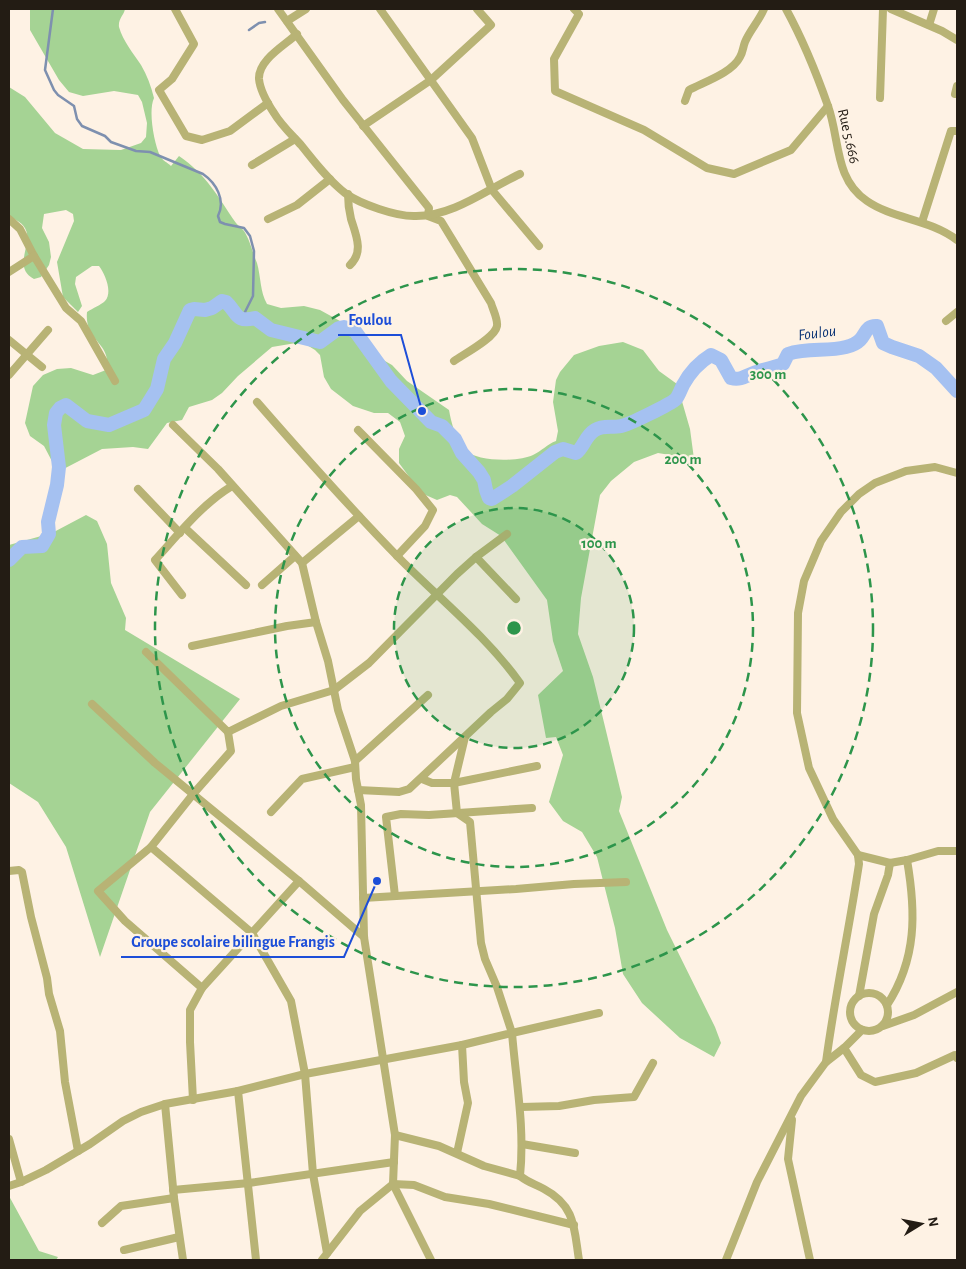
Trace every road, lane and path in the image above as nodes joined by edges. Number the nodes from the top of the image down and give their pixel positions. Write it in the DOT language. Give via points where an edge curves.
graph roads {
  1 [pos="175,9"];
  2 [pos="278,9"];
  3 [pos="306,9"];
  4 [pos="380,9"];
  5 [pos="477,9"];
  6 [pos="574,9"];
  7 [pos="764,9"];
  8 [pos="786,9"];
  9 [pos="883,9"];
  10 [pos="891,9"];
  11 [pos="934,9"];
  12 [pos="287,21"];
  13 [pos="929,25"];
  14 [pos="297,34"];
  15 [pos="957,40"];
  16 [pos="431,80"];
  17 [pos="880,98"];
  18 [pos="685,101"];
  19 [pos="268,103"];
  20 [pos="828,106"];
  21 [pos="363,126"];
  22 [pos="957,131"];
  23 [pos="295,138"];
  24 [pos="252,165"];
  25 [pos="520,174"];
  26 [pos="330,179"];
  27 [pos="492,190"];
  28 [pos="348,194"];
  29 [pos="428,216"];
  30 [pos="268,219"];
  31 [pos="9,220"];
  32 [pos="922,222"];
  33 [pos="957,240"];
  34 [pos="539,246"];
  35 [pos="34,256"];
  36 [pos="350,265"];
  37 [pos="9,272"];
  38 [pos="957,312"];
  39 [pos="946,321"];
  40 [pos="48,330"];
  41 [pos="9,340"];
  42 [pos="26,354"];
  43 [pos="454,361"];
  44 [pos="42,367"];
  45 [pos="9,376"];
  46 [pos="115,381"];
  47 [pos="257,402"];
  48 [pos="173,425"];
  49 [pos="358,430"];
  50 [pos="957,473"];
  51 [pos="232,486"];
  52 [pos="138,489"];
  53 [pos="359,516"];
  54 [pos="182,531"];
  55 [pos="507,534"];
  56 [pos="295,556"];
  57 [pos="397,556"];
  58 [pos="476,557"];
  59 [pos="302,563"];
  60 [pos="246,585"];
  61 [pos="262,585"];
  62 [pos="182,595"];
  63 [pos="436,595"];
  64 [pos="516,599"];
  65 [pos="316,622"];
  66 [pos="192,646"];
  67 [pos="146,652"];
  68 [pos="334,690"];
  69 [pos="428,695"];
  70 [pos="92,704"];
  71 [pos="228,732"];
  72 [pos="465,737"];
  73 [pos="355,764"];
  74 [pos="536,766"];
  75 [pos="422,778"];
  76 [pos="454,784"];
  77 [pos="358,790"];
  78 [pos="194,794"];
  79 [pos="532,808"];
  80 [pos="271,812"];
  81 [pos="457,813"];
  82 [pos="150,847"];
  83 [pos="957,851"];
  84 [pos="858,855"];
  85 [pos="907,860"];
  86 [pos="890,864"];
  87 [pos="9,871"];
  88 [pos="299,881"];
  89 [pos="626,882"];
  90 [pos="477,892"];
  91 [pos="395,896"];
  92 [pos="363,898"];
  93 [pos="252,933"];
  94 [pos="364,937"];
  95 [pos="202,988"];
  96 [pos="957,992"];
  97 [pos="859,996"];
  98 [pos="887,1005"];
  99 [pos="599,1013"];
  100 [pos="882,1026"];
  101 [pos="862,1030"];
  102 [pos="512,1033"];
  103 [pos="462,1044"];
  104 [pos="844,1048"];
  105 [pos="957,1058"];
  106 [pos="383,1059"];
  107 [pos="826,1062"];
  108 [pos="653,1063"];
  109 [pos="305,1074"];
  110 [pos="238,1090"];
  111 [pos="193,1100"];
  112 [pos="165,1104"];
  113 [pos="521,1107"];
  114 [pos="794,1113"];
  115 [pos="395,1135"];
  116 [pos="9,1139"];
  117 [pos="522,1144"];
  118 [pos="78,1151"];
  119 [pos="575,1152"];
  120 [pos="457,1153"];
  121 [pos="394,1162"];
  122 [pos="313,1174"];
  123 [pos="520,1176"];
  124 [pos="21,1182"];
  125 [pos="249,1183"];
  126 [pos="393,1184"];
  127 [pos="9,1186"];
  128 [pos="173,1194"];
  129 [pos="102,1223"];
  130 [pos="574,1225"];
  131 [pos="180,1237"];
  132 [pos="124,1250"];
  133 [pos="325,1257"];
  134 [pos="183,1260"];
  135 [pos="256,1260"];
  136 [pos="430,1260"];
  137 [pos="579,1260"];
  138 [pos="726,1260"];
  139 [pos="810,1260"];
  1 -- 19 [label="street" via="194,44 172,79 159,90 186,136 202,140 230,132"];
  2 -- 12 [label="street"];
  3 -- 12 [label="street"];
  4 -- 16 [label="street"];
  5 -- 16 [label="street" via="491,26"];
  6 -- 20 [label="street" via="579,14 554,59 555,91 644,130 706,168 734,174 792,150"];
  7 -- 18 [label="street" via="735,64 689,90"];
  8 -- 20 [label="street, Rue 5.666" via="810,56"];
  9 -- 17 [label="street"];
  10 -- 13 [label="street"];
  11 -- 13 [label="street"];
  12 -- 14 [label="street"];
  13 -- 15 [label="street"];
  14 -- 19 [label="street" via="264,63 259,79"];
  14 -- 21 [label="street"];
  16 -- 21 [label="street"];
  16 -- 27 [label="street" via="472,138"];
  19 -- 23 [label="street"];
  20 -- 32 [label="street, Rue 5.666" via="836,132 837,156 849,183 867,202"];
  21 -- 29 [label="street" via="429,208"];
  22 -- 32 [label="street" via="951,131"];
  23 -- 24 [label="street"];
  23 -- 26 [label="street"];
  25 -- 27 [label="street"];
  26 -- 28 [label="street"];
  26 -- 30 [label="street" via="297,205"];
  27 -- 29 [label="street"];
  27 -- 34 [label="street"];
  28 -- 29 [label="street" via="388,212"];
  28 -- 36 [label="street" via="349,211 358,241 357,256"];
  29 -- 43 [label="street" via="436,218 444,226 491,303 496,317 497,327 492,336"];
  31 -- 35 [label="street" via="20,229"];
  32 -- 33 [label="street, Rue 5.666"];
  35 -- 37 [label="street"];
  35 -- 46 [label="street" via="66,308 81,321"];
  38 -- 39 [label="street"];
  40 -- 42 [label="street"];
  41 -- 42 [label="street"];
  42 -- 44 [label="street"];
  42 -- 45 [label="street"];
  47 -- 53 [label="street"];
  48 -- 51 [label="street"];
  49 -- 57 [label="street" via="433,510 425,526"];
  50 -- 84 [label="street" via="935,468 906,471 859,494 821,541 804,581 798,613 798,713 809,768 832,819"];
  51 -- 54 [label="street"];
  51 -- 56 [label="street" via="248,500"];
  52 -- 54 [label="street"];
  53 -- 57 [label="street"];
  53 -- 59 [label="street"];
  54 -- 60 [label="street"];
  54 -- 62 [label="street" via="155,560"];
  55 -- 58 [label="street"];
  56 -- 59 [label="street"];
  56 -- 61 [label="street"];
  57 -- 63 [label="street"];
  58 -- 63 [label="street"];
  58 -- 64 [label="street"];
  59 -- 65 [label="street"];
  63 -- 68 [label="street" via="368,664"];
  63 -- 72 [label="street" via="478,635 520,683"];
  65 -- 66 [label="street"];
  65 -- 68 [label="street"];
  67 -- 71 [label="street"];
  68 -- 71 [label="street" via="280,706"];
  68 -- 73 [label="street"];
  69 -- 73 [label="street"];
  70 -- 78 [label="street" via="155,763"];
  71 -- 78 [label="street" via="231,751"];
  72 -- 75 [label="street"];
  72 -- 76 [label="street"];
  73 -- 77 [label="street"];
  73 -- 80 [label="street" via="302,779"];
  74 -- 76 [label="street"];
  75 -- 76 [label="street" via="432,783"];
  75 -- 77 [label="street" via="409,789 399,792"];
  76 -- 81 [label="street"];
  77 -- 92 [label="street"];
  78 -- 82 [label="street"];
  78 -- 88 [label="street"];
  79 -- 81 [label="street"];
  81 -- 90 [label="street" via="470,822"];
  81 -- 91 [label="street" via="386,817"];
  82 -- 93 [label="street"];
  82 -- 95 [label="street" via="98,891 125,921"];
  83 -- 85 [label="street" via="938,851"];
  84 -- 86 [label="street"];
  84 -- 107 [label="street" via="854,901"];
  85 -- 86 [label="street"];
  85 -- 98 [label="street" via="913,892 911,946 902,979"];
  86 -- 97 [label="street" via="874,914"];
  87 -- 118 [label="street" via="22,872 60,1031 65,1082"];
  88 -- 93 [label="street"];
  88 -- 94 [label="street"];
  89 -- 90 [label="street"];
  90 -- 91 [label="street"];
  90 -- 102 [label="street" via="481,943"];
  91 -- 92 [label="street"];
  92 -- 94 [label="street"];
  93 -- 95 [label="street"];
  93 -- 109 [label="street" via="291,1001"];
  94 -- 106 [label="street"];
  95 -- 111 [label="street" via="190,1010"];
  96 -- 100 [label="street" via="914,1015"];
  97 -- 98 [label="street" via="875,994"];
  97 -- 101 [label="street" via="854,1000 850,1014"];
  98 -- 100 [label="street" via="888,1016"];
  99 -- 102 [label="street"];
  100 -- 101 [label="street" via="876,1030"];
  101 -- 104 [label="street"];
  102 -- 103 [label="street"];
  102 -- 113 [label="street"];
  103 -- 106 [label="street"];
  103 -- 120 [label="street" via="468,1103"];
  104 -- 105 [label="street" via="861,1075 875,1082 916,1072 955,1055"];
  104 -- 107 [label="street"];
  106 -- 109 [label="street"];
  106 -- 115 [label="street"];
  107 -- 114 [label="street" via="801,1096"];
  108 -- 113 [label="street" via="634,1097"];
  109 -- 110 [label="street"];
  109 -- 122 [label="street"];
  110 -- 111 [label="street"];
  110 -- 125 [label="street"];
  111 -- 112 [label="street"];
  112 -- 118 [label="street" via="123,1121"];
  112 -- 128 [label="street"];
  113 -- 117 [label="street"];
  114 -- 138 [label="street" via="757,1182"];
  114 -- 139 [label="street" via="788,1159"];
  115 -- 120 [label="street"];
  115 -- 121 [label="street"];
  116 -- 124 [label="street"];
  117 -- 119 [label="street"];
  117 -- 123 [label="street"];
  118 -- 124 [label="street"];
  120 -- 123 [label="street" via="484,1166"];
  121 -- 122 [label="street"];
  121 -- 126 [label="street"];
  122 -- 125 [label="street"];
  122 -- 133 [label="street"];
  123 -- 130 [label="street" via="558,1198 570,1213"];
  124 -- 127 [label="street"];
  125 -- 128 [label="street"];
  125 -- 135 [label="street"];
  126 -- 130 [label="street" via="414,1186 445,1197"];
  126 -- 133 [label="street" via="360,1211"];
  126 -- 136 [label="street"];
  128 -- 129 [label="street" via="121,1206"];
  128 -- 131 [label="street"];
  130 -- 137 [label="street"];
  131 -- 132 [label="street"];
  131 -- 134 [label="street"];
}
